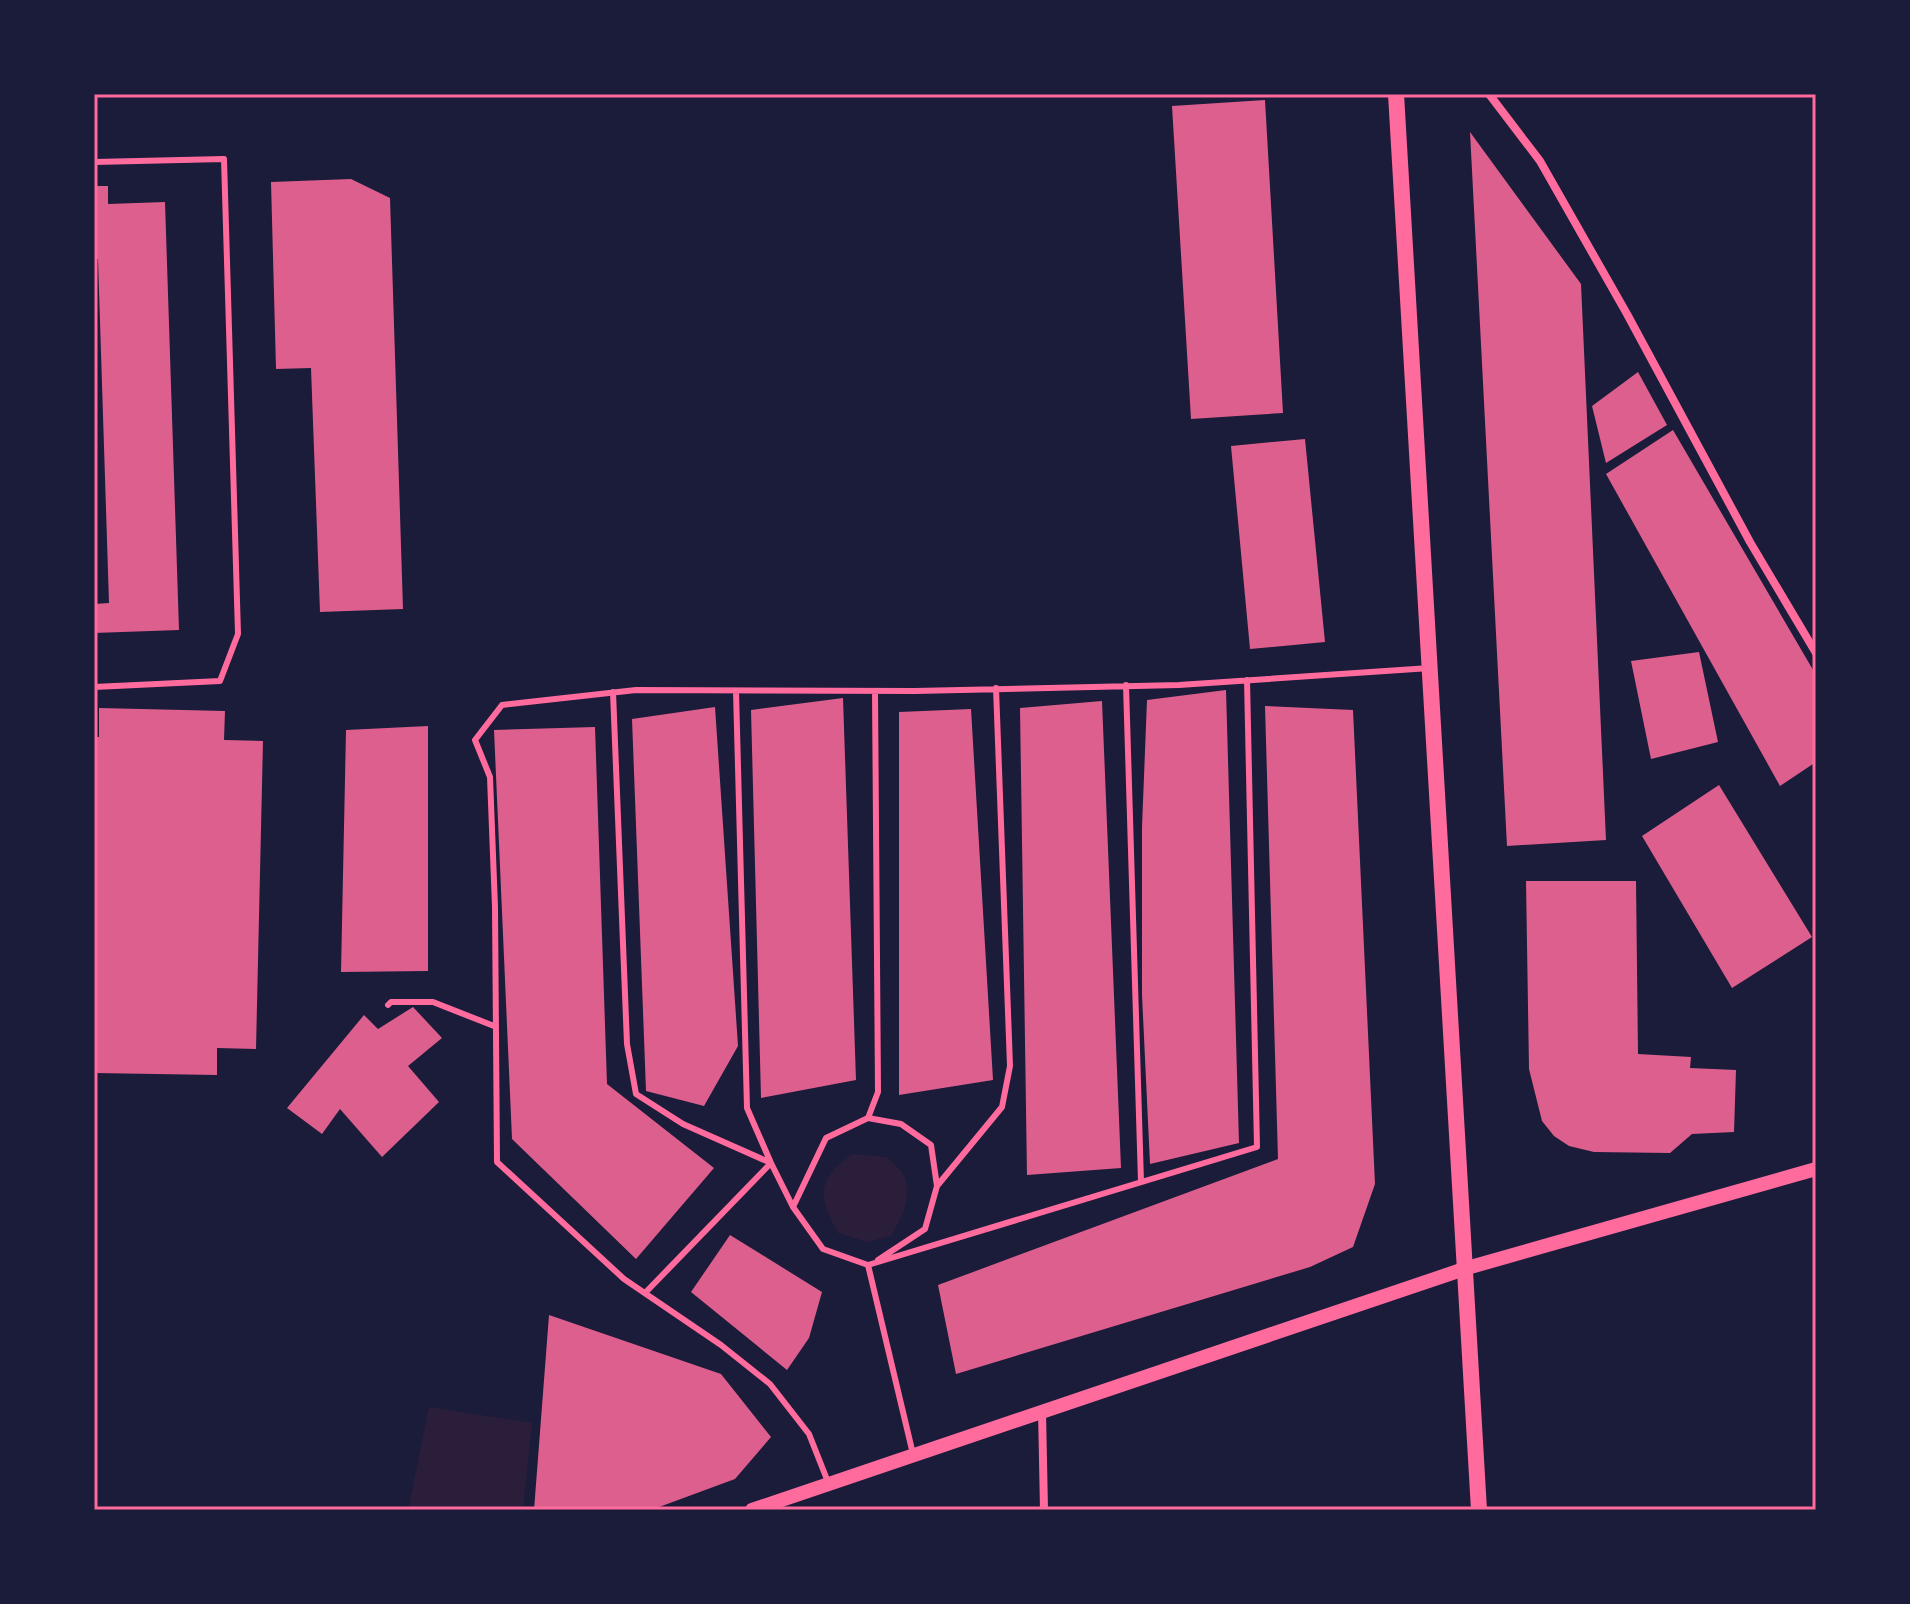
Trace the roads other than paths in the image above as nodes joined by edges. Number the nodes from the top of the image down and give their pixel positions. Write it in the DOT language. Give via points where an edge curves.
graph roads {
  1 [pos="1396,94"];
  2 [pos="1489,94"];
  3 [pos="94,162"];
  4 [pos="1816,653"];
  5 [pos="1430,668"];
  6 [pos="1247,680"];
  7 [pos="1126,685"];
  8 [pos="94,687"];
  9 [pos="996,688"];
  10 [pos="736,691"];
  11 [pos="875,691"];
  12 [pos="613,692"];
  13 [pos="388,1005"];
  14 [pos="494,1026"];
  15 [pos="868,1118"];
  16 [pos="771,1163"];
  17 [pos="1816,1169"];
  18 [pos="1141,1182"];
  19 [pos="937,1186"];
  20 [pos="793,1207"];
  21 [pos="868,1265"];
  22 [pos="1467,1268"];
  23 [pos="645,1293"];
  24 [pos="1042,1411"];
  25 [pos="913,1454"];
  26 [pos="828,1482"];
  27 [pos="752,1510"];
  28 [pos="1044,1510"];
  29 [pos="1479,1510"];
  1 -- 5 [label="main road"];
  2 -- 4 [label="street" via="1540,161"];
  3 -- 8 [label="lane" via="224,159 238,634 220,681"];
  5 -- 6 [label="lane"];
  5 -- 22 [label="main road"];
  6 -- 7 [label="lane"];
  6 -- 18 [label="lane" via="1257,1147"];
  7 -- 9 [label="lane"];
  7 -- 18 [label="lane"];
  9 -- 11 [label="lane"];
  9 -- 19 [label="lane" via="1010,1066 1002,1107"];
  10 -- 11 [label="lane"];
  10 -- 12 [label="lane"];
  10 -- 16 [label="lane" via="747,1108"];
  11 -- 15 [label="lane" via="878,1092"];
  12 -- 14 [label="lane" via="502,705 475,740 490,777"];
  12 -- 16 [label="lane" via="627,1044 636,1094 683,1124"];
  13 -- 14 [label="lane" via="433,1002"];
  14 -- 23 [label="lane" via="497,1162"];
  15 -- 19 [label="lane" via="901,1124 931,1145"];
  15 -- 20 [label="lane" via="826,1138"];
  16 -- 20 [label="lane"];
  16 -- 23 [label="lane"];
  17 -- 22 [label="street"];
  18 -- 21 [label="lane"];
  19 -- 21 [label="lane" via="925,1229"];
  20 -- 21 [label="lane" via="823,1249"];
  21 -- 25 [label="lane"];
  22 -- 24 [label="street"];
  22 -- 29 [label="main road"];
  23 -- 26 [label="lane" via="770,1384 809,1434"];
  24 -- 25 [label="street"];
  24 -- 28 [label="street"];
  25 -- 26 [label="street"];
  26 -- 27 [label="street"];
}
